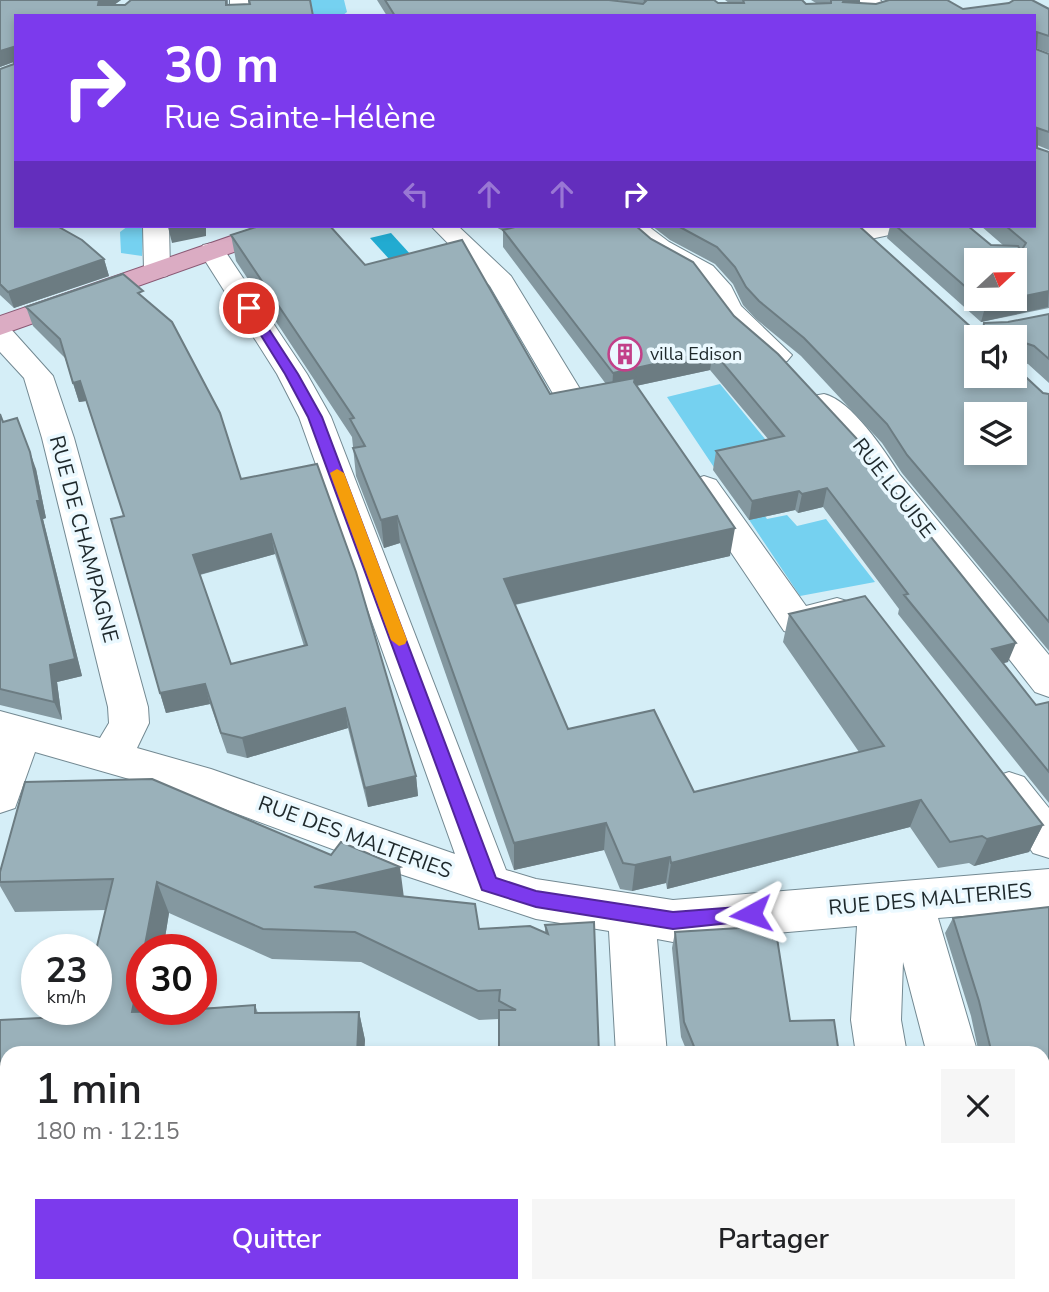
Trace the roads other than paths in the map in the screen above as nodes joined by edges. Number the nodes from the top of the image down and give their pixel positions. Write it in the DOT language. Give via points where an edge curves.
graph roads {
  1 [pos="900,1"];
  2 [pos="873,3"];
  3 [pos="855,14"];
  4 [pos="156,228"];
  5 [pos="278,228"];
  6 [pos="446,228"];
  7 [pos="635,228"];
  8 [pos="858,229"];
  9 [pos="212,251"];
  10 [pos="882,251"];
  11 [pos="157,270"];
  12 [pos="0,326"];
  13 [pos="0,334"];
  14 [pos="573,402"];
  15 [pos="688,464"];
  16 [pos="874,615"];
  17 [pos="1049,682"];
  18 [pos="10,730"];
  19 [pos="112,756"];
  20 [pos="991,765"];
  21 [pos="0,796"];
  22 [pos="1049,840"];
  23 [pos="489,884"];
  24 [pos="1049,889"];
  25 [pos="896,902"];
  26 [pos="632,916"];
  27 [pos="641,1046"];
  28 [pos="881,1046"];
  29 [pos="950,1046"];
  1 -- 2 [label="main road"];
  2 -- 3 [label="main road"];
  4 -- 11 [label="street"];
  5 -- 9 [label="main road"];
  6 -- 14 [label="street" via="501,282"];
  7 -- 17 [label="street, RUE LOUISE" via="703,272 744,327 802,379 869,452 887,481"];
  8 -- 10 [label="street"];
  9 -- 11 [label="main road"];
  9 -- 23 [label="street" via="315,417"];
  11 -- 12 [label="main road"];
  13 -- 19 [label="street, RUE DE CHAMPAGNE" via="38,376 58,438 128,707 129,723"];
  15 -- 16 [label="street" via="797,622 866,604"];
  18 -- 19 [label="street, RUE DES MALTERIES"];
  18 -- 21 [label="street"];
  19 -- 23 [label="street, RUE DES MALTERIES" via="262,803"];
  20 -- 22 [label="street"];
  23 -- 26 [label="street, RUE DES MALTERIES" via="536,899"];
  24 -- 25 [label="street, RUE DES MALTERIES"];
  25 -- 26 [label="street, RUE DES MALTERIES" via="673,921"];
  25 -- 28 [label="street" via="876,1020"];
  25 -- 29 [label="street"];
  26 -- 27 [label="street"];
}
